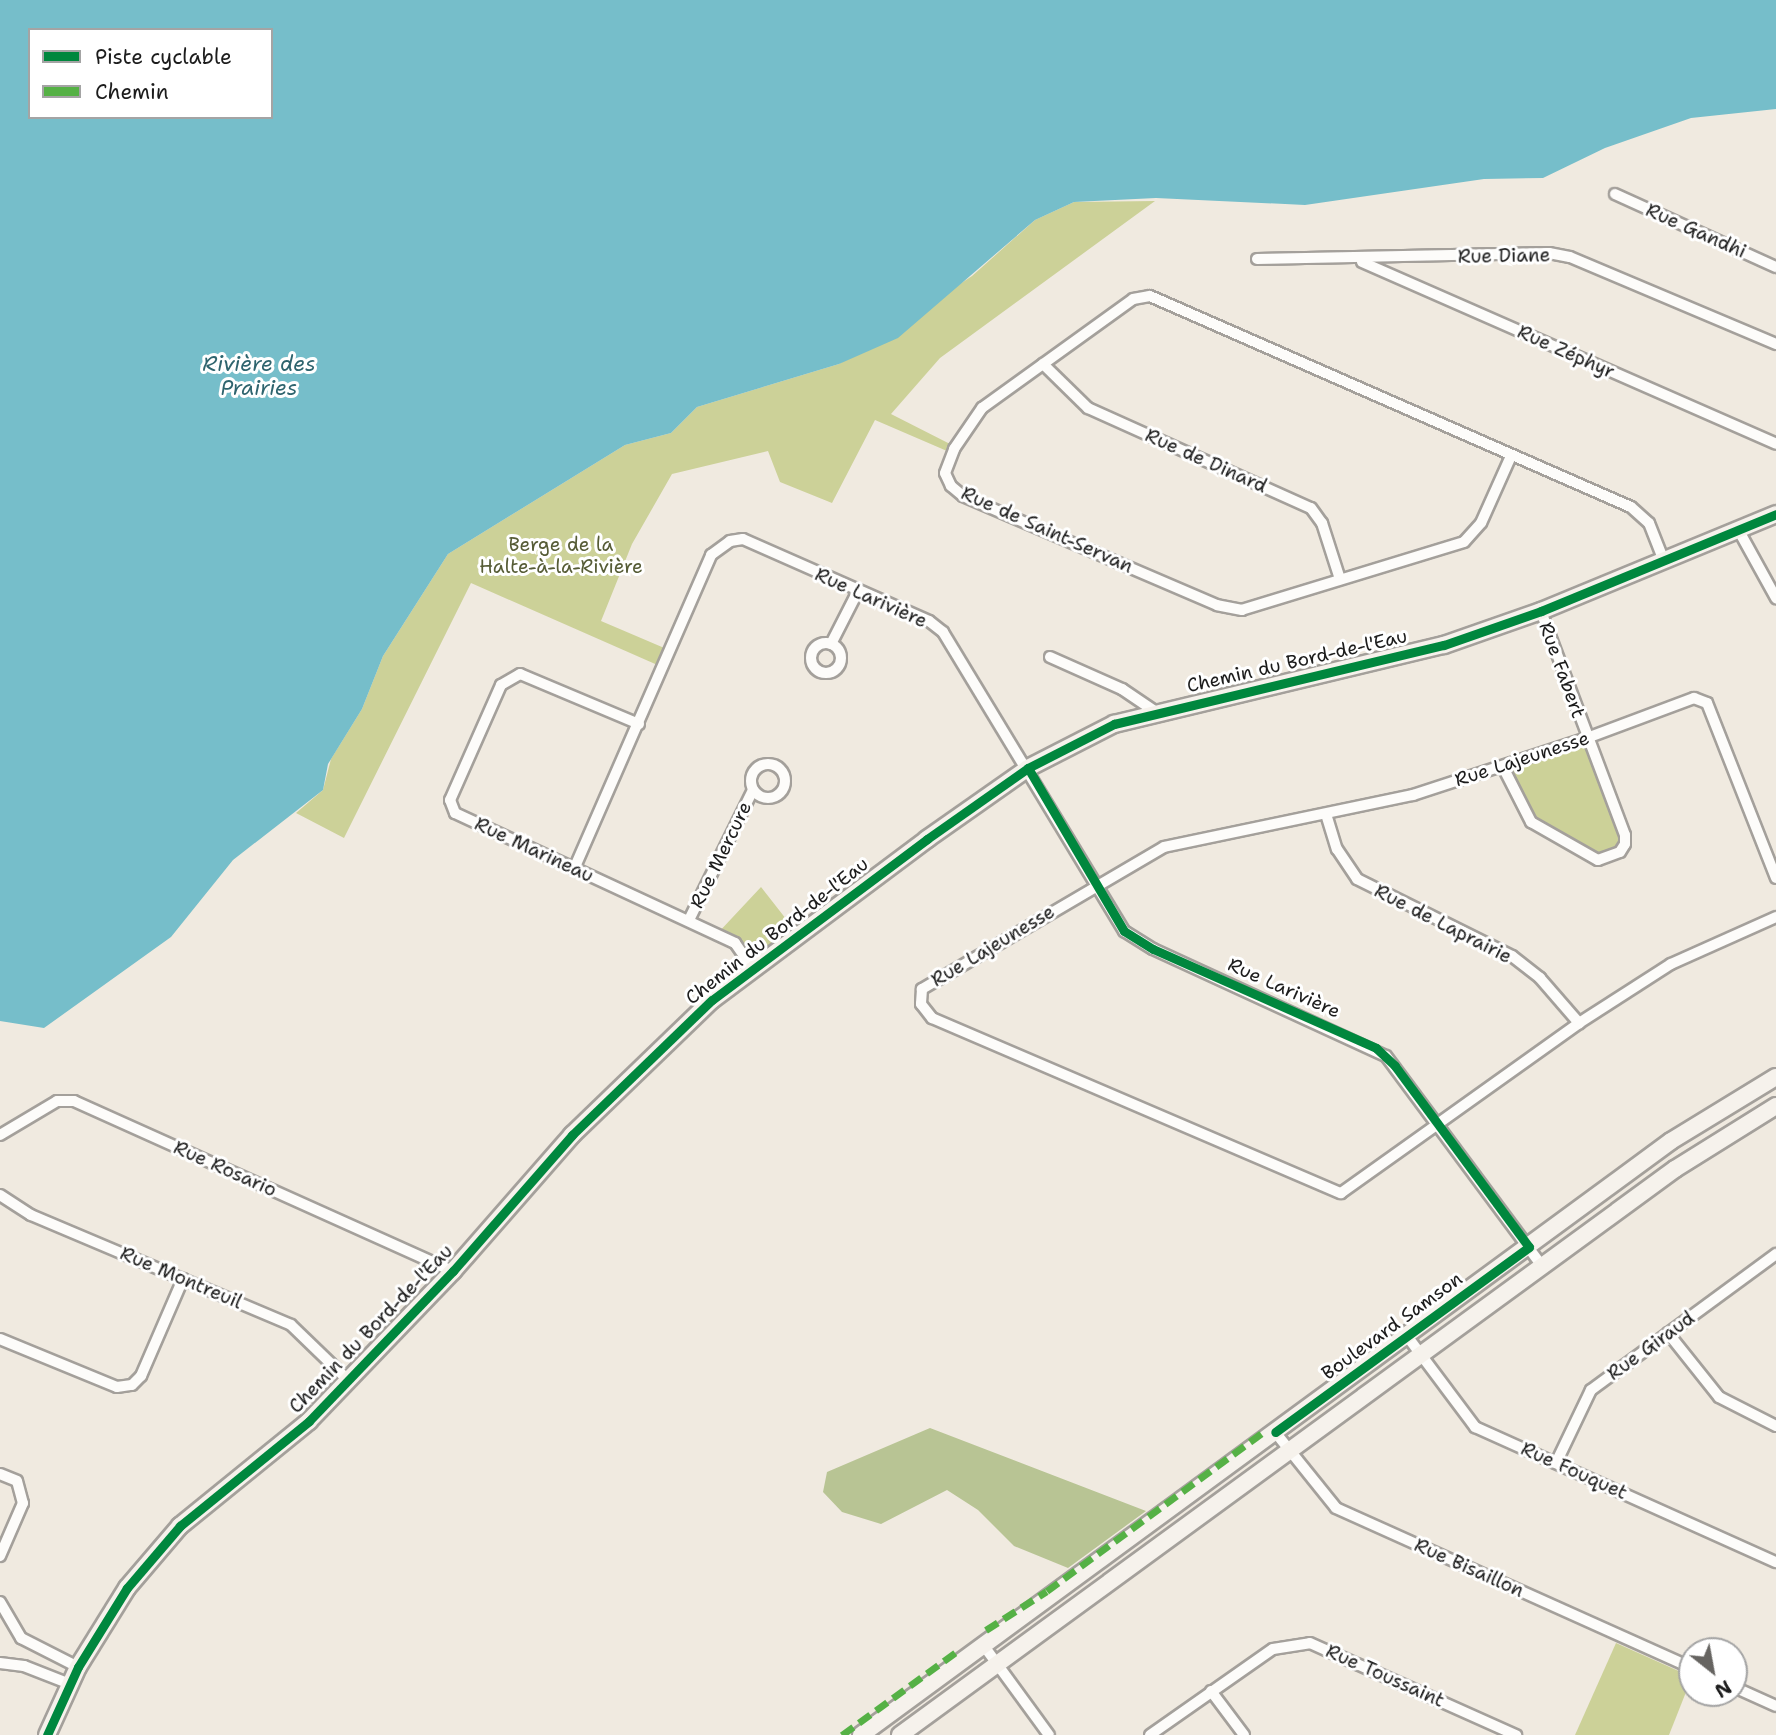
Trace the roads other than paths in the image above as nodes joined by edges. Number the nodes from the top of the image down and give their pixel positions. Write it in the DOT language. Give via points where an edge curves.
graph roads {
  1 [pos="1615,194"];
  2 [pos="1256,259"];
  3 [pos="1357,260"];
  4 [pos="1776,267"];
  5 [pos="1776,344"];
  6 [pos="1043,364"];
  7 [pos="1776,444"];
  8 [pos="1511,456"];
  9 [pos="1776,514"];
  10 [pos="1739,531"];
  11 [pos="1664,561"];
  12 [pos="1340,579"];
  13 [pos="857,593"];
  14 [pos="1776,598"];
  15 [pos="1541,611"];
  16 [pos="831,644"];
  17 [pos="1051,657"];
  18 [pos="1156,712"];
  19 [pos="639,724"];
  20 [pos="1587,738"];
  21 [pos="1503,767"];
  22 [pos="1028,768"];
  23 [pos="753,790"];
  24 [pos="1326,814"];
  25 [pos="574,869"];
  26 [pos="1776,878"];
  27 [pos="1096,883"];
  28 [pos="1776,917"];
  29 [pos="689,920"];
  30 [pos="752,967"];
  31 [pos="1579,1023"];
  32 [pos="1776,1077"];
  33 [pos="1776,1106"];
  34 [pos="1439,1124"];
  35 [pos="0,1135"];
  36 [pos="0,1195"];
  37 [pos="1529,1247"];
  38 [pos="1776,1254"];
  39 [pos="1542,1266"];
  40 [pos="453,1271"];
  41 [pos="183,1279"];
  42 [pos="1668,1333"];
  43 [pos="1407,1336"];
  44 [pos="0,1339"];
  45 [pos="1420,1355"];
  46 [pos="348,1380"];
  47 [pos="1776,1426"];
  48 [pos="1275,1432"];
  49 [pos="1289,1451"];
  50 [pos="1556,1463"];
  51 [pos="0,1474"];
  52 [pos="0,1556"];
  53 [pos="1776,1562"];
  54 [pos="0,1602"];
  55 [pos="4,1622"];
  56 [pos="984,1646"];
  57 [pos="1678,1662"];
  58 [pos="0,1663"];
  59 [pos="998,1664"];
  60 [pos="78,1667"];
  61 [pos="70,1684"];
  62 [pos="1211,1691"];
  63 [pos="1748,1693"];
  64 [pos="1776,1706"];
  65 [pos="47,1735"];
  66 [pos="861,1735"];
  67 [pos="900,1735"];
  68 [pos="1049,1735"];
  69 [pos="1150,1735"];
  70 [pos="1244,1735"];
  71 [pos="1516,1735"];
  1 -- 4 [label="street, Rue Gandhi"];
  2 -- 3 [label="street, Rue Diane"];
  3 -- 5 [label="street, Rue Diane" via="1549,253 1570,257"];
  3 -- 7 [label="street, Rue Zéphyr"];
  6 -- 8 [label="street, Rue de Saint-Servan" via="1133,299 1150,296"];
  6 -- 12 [label="street, Rue de Dinard" via="1088,408 1311,508 1322,523"];
  6 -- 12 [label="street, Rue de Saint-Servan" via="982,408 954,449 945,473 963,496 1217,605 1242,610"];
  8 -- 11 [label="street, Rue de Saint-Servan" via="1631,507 1649,523"];
  8 -- 12 [label="street, Rue de Saint-Servan" via="1481,523 1464,542"];
  9 -- 10 [label="street, Chemin du Bord-de-l'Eau"];
  10 -- 11 [label="street, Chemin du Bord-de-l'Eau"];
  10 -- 14 [label="street"];
  11 -- 15 [label="street, Chemin du Bord-de-l'Eau"];
  13 -- 16 [label="street"];
  13 -- 19 [label="street, Rue Larivière" via="743,539 730,541 711,555"];
  13 -- 22 [label="street, Rue Larivière" via="929,621 943,632"];
  15 -- 18 [label="street, Chemin du Bord-de-l'Eau" via="1444,645"];
  15 -- 20 [label="street, Rue Fabert"];
  17 -- 18 [label="street" via="1122,689"];
  18 -- 22 [label="street, Chemin du Bord-de-l'Eau" via="1114,724"];
  19 -- 25 [label="street, Rue Larivière"];
  19 -- 25 [label="street, Rue Marineau" via="520,674 501,685 450,800 455,813"];
  20 -- 21 [label="street, Rue Lajeunesse"];
  20 -- 21 [label="street, Rue Fabert" via="1625,835 1619,852 1598,860 1531,822"];
  20 -- 26 [label="street, Rue Lajeunesse" via="1694,698 1707,703"];
  21 -- 24 [label="street, Rue Lajeunesse" via="1413,795"];
  22 -- 27 [label="street, Rue Larivière"];
  22 -- 30 [label="street, Chemin du Bord-de-l'Eau"];
  23 -- 29 [label="street, Rue Mercure"];
  24 -- 27 [label="street, Rue Lajeunesse" via="1164,847"];
  24 -- 31 [label="street, Rue de Laprairie" via="1337,849 1357,879 1512,956 1540,978"];
  25 -- 29 [label="street, Rue Marineau"];
  27 -- 34 [label="street, Rue Larivière" via="1124,931 1153,949 1376,1048"];
  27 -- 34 [label="street, Rue Lajeunesse" via="922,989 921,1004 932,1018 1331,1191 1351,1189"];
  28 -- 31 [label="street, Rue Lajeunesse" via="1671,964"];
  29 -- 30 [label="street, Rue Marineau" via="735,943"];
  30 -- 40 [label="street, Chemin du Bord-de-l'Eau" via="572,1135"];
  31 -- 34 [label="street, Rue Lajeunesse"];
  32 -- 37 [label="street, Boulevard Samson" via="1681,1133"];
  33 -- 39 [label="street, Boulevard Samson" via="1716,1141"];
  34 -- 37 [label="street, Rue Larivière"];
  35 -- 40 [label="street, Rue Rosario" via="57,1101 74,1101"];
  36 -- 41 [label="street, Rue Montreuil" via="31,1214"];
  37 -- 39 [label="street, Rue Larivière"];
  37 -- 43 [label="street, Boulevard Samson"];
  38 -- 42 [label="street, Rue Giraud"];
  39 -- 45 [label="street, Boulevard Samson"];
  40 -- 46 [label="street, Chemin du Bord-de-l'Eau"];
  41 -- 44 [label="street" via="141,1376 132,1385 117,1387"];
  41 -- 46 [label="street, Rue Montreuil" via="291,1325"];
  42 -- 47 [label="street" via="1719,1398"];
  42 -- 50 [label="street, Rue Giraud" via="1591,1390"];
  43 -- 45 [label="street, Rue Fouquet"];
  43 -- 48 [label="street, Boulevard Samson"];
  45 -- 49 [label="street, Boulevard Samson"];
  45 -- 50 [label="street, Rue Fouquet" via="1475,1427"];
  46 -- 60 [label="street, Chemin du Bord-de-l'Eau" via="278,1450 171,1536 127,1588"];
  48 -- 49 [label="street, Rue Bisaillon"];
  48 -- 56 [label="street, Boulevard Samson"];
  49 -- 57 [label="street, Rue Bisaillon" via="1326,1500 1340,1511"];
  49 -- 59 [label="street, Boulevard Samson"];
  50 -- 53 [label="street, Rue Fouquet"];
  51 -- 52 [label="street" via="17,1481 23,1503"];
  54 -- 55 [label="street"];
  55 -- 60 [label="street" via="31,1645"];
  56 -- 59 [label="street"];
  56 -- 66 [label="street, Boulevard Samson"];
  58 -- 61 [label="street" via="24,1666"];
  59 -- 67 [label="street, Boulevard Samson"];
  59 -- 68 [label="street"];
  60 -- 61 [label="street, Chemin du Bord-de-l'Eau"];
  61 -- 65 [label="street, Chemin du Bord-de-l'Eau"];
  62 -- 69 [label="street, Rue Toussaint"];
  62 -- 70 [label="street"];
  62 -- 71 [label="street, Rue Toussaint" via="1273,1649 1310,1643"];
  63 -- 64 [label="street"];
}
